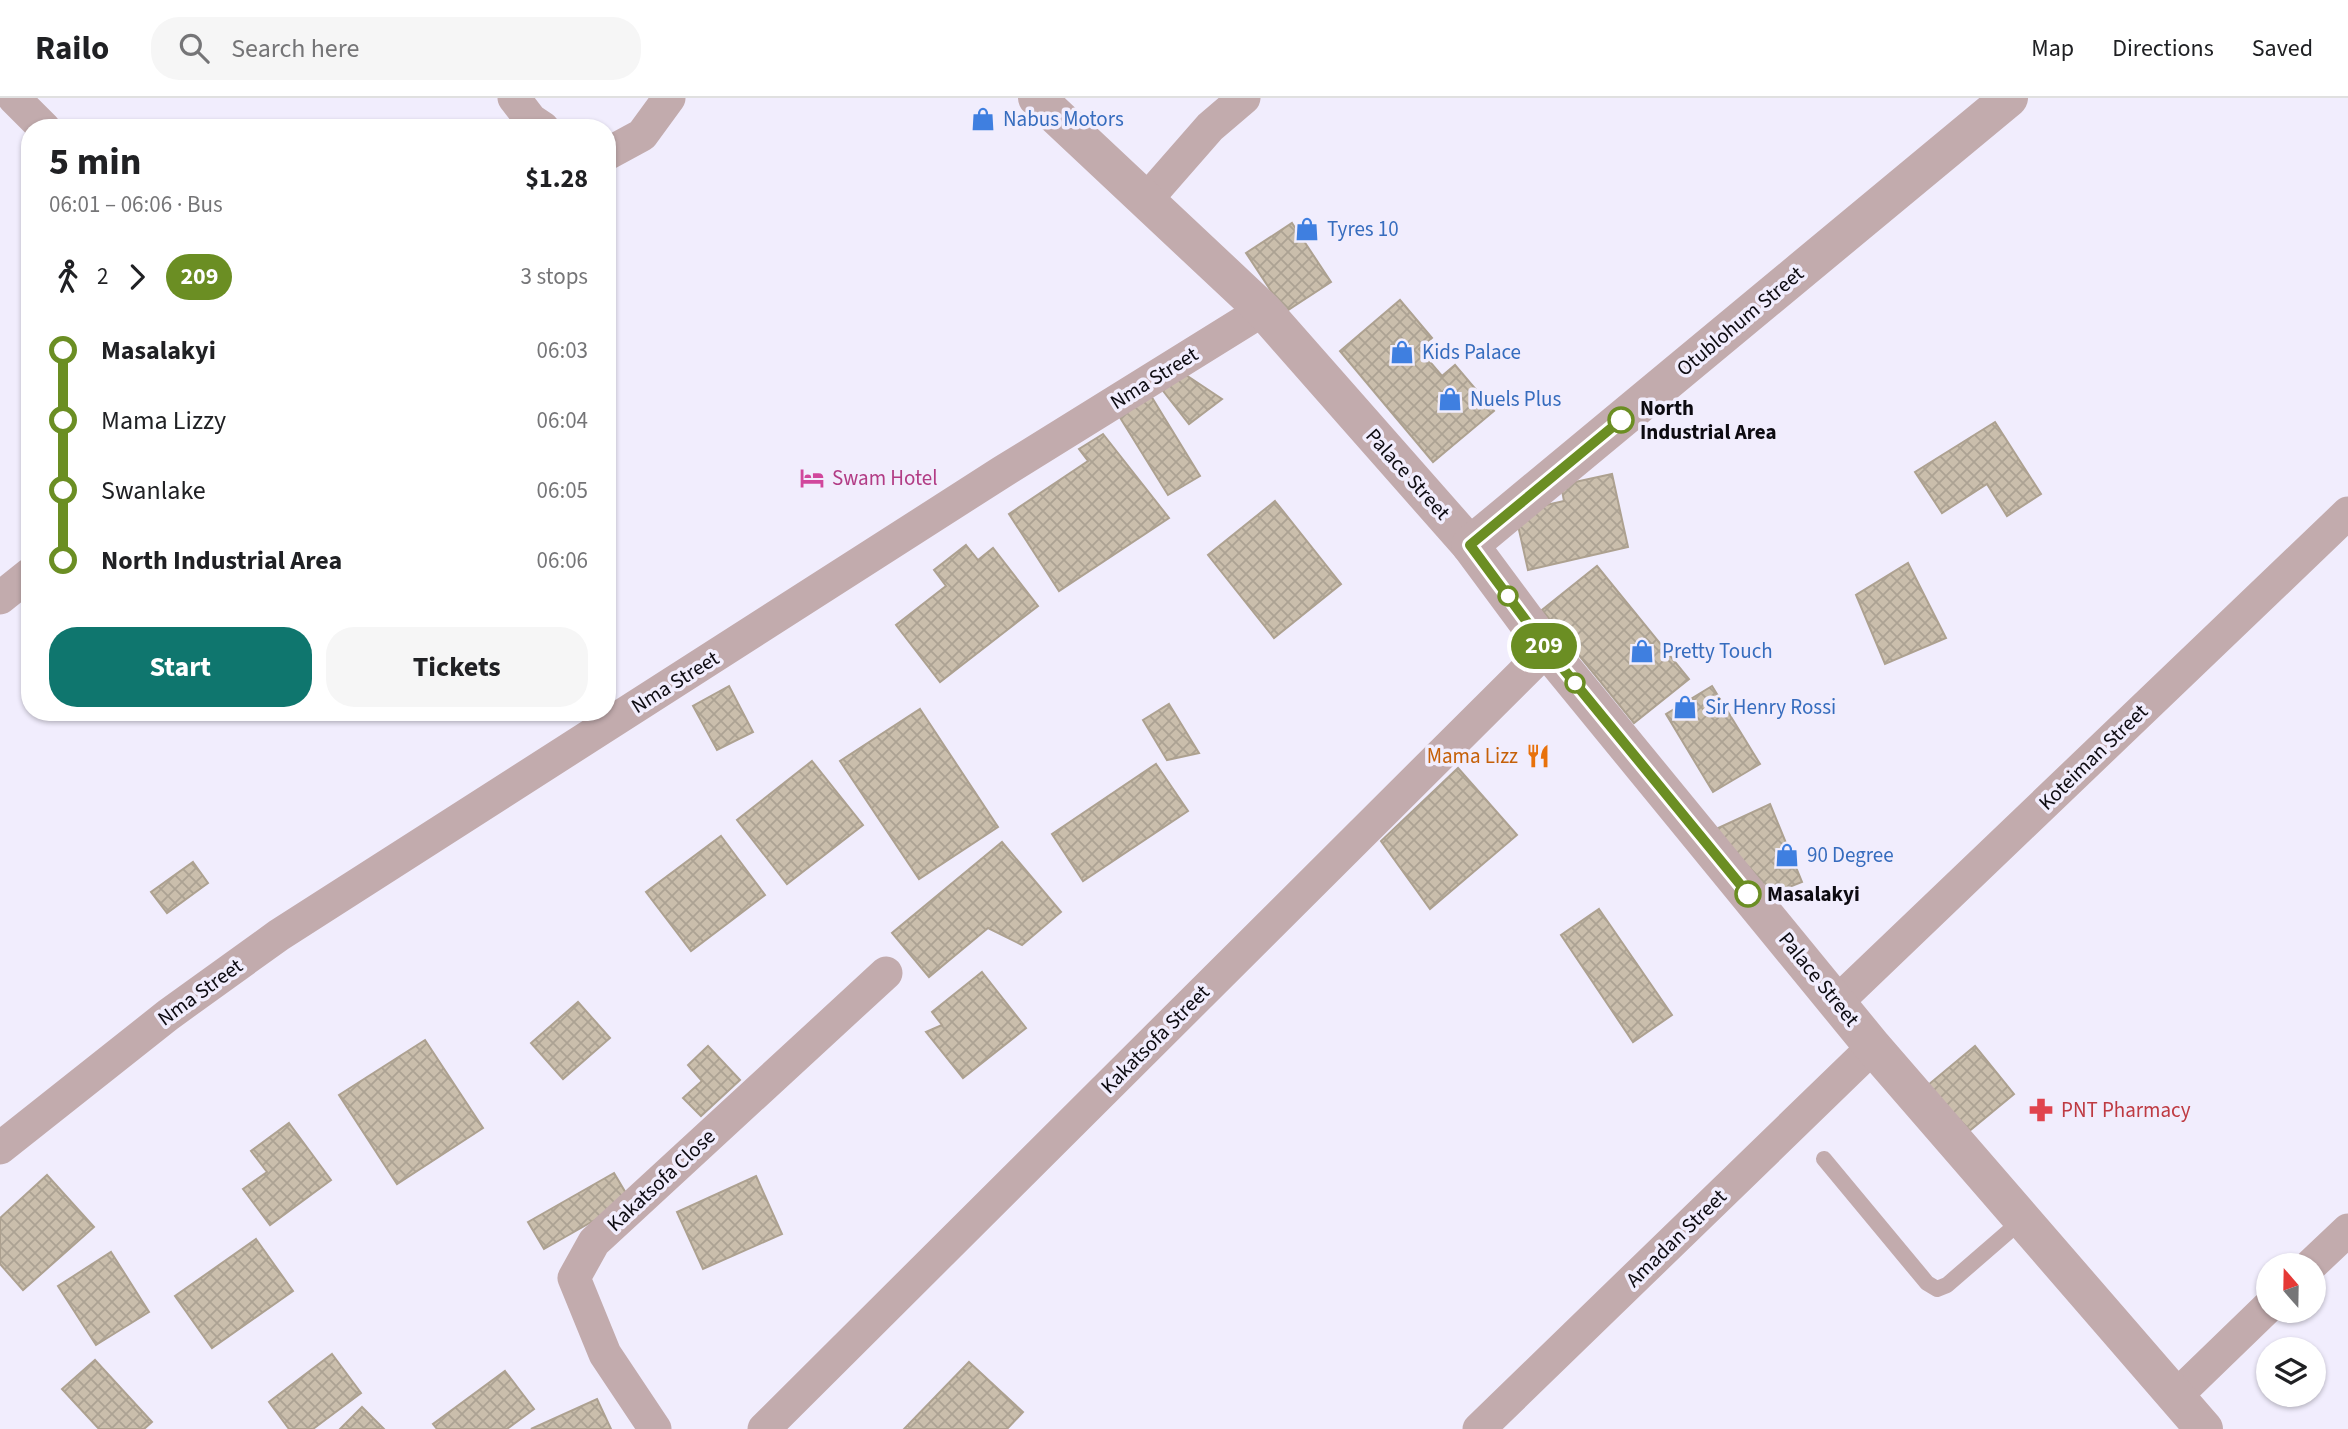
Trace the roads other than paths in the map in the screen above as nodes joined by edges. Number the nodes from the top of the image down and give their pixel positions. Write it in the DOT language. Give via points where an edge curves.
graph roads {
  1 [pos="14,98"];
  2 [pos="514,98"];
  3 [pos="669,98"];
  4 [pos="1037,98"];
  5 [pos="1244,98"];
  6 [pos="2009,98"];
  7 [pos="35,119"];
  8 [pos="530,119"];
  9 [pos="616,149"];
  10 [pos="1147,200"];
  11 [pos="1262,310"];
  12 [pos="2348,513"];
  13 [pos="1470,545"];
  14 [pos="21,581"];
  15 [pos="0,598"];
  16 [pos="1547,649"];
  17 [pos="616,719"];
  18 [pos="613,721"];
  19 [pos="886,974"];
  20 [pos="1838,1002"];
  21 [pos="1873,1047"];
  22 [pos="0,1148"];
  23 [pos="1824,1159"];
  24 [pos="2022,1220"];
  25 [pos="2348,1230"];
  26 [pos="2324,1253"];
  27 [pos="2256,1319"];
  28 [pos="2175,1397"];
  29 [pos="654,1429"];
  30 [pos="764,1429"];
  31 [pos="1479,1429"];
  32 [pos="2204,1429"];
  1 -- 7 [label="street"];
  2 -- 8 [label="street"];
  3 -- 9 [label="street" via="642,135"];
  4 -- 10 [label="street, Palace Street"];
  5 -- 10 [label="street" via="1210,127"];
  6 -- 13 [label="street, Otublohum Street"];
  10 -- 11 [label="street, Palace Street"];
  11 -- 13 [label="street, Palace Street"];
  11 -- 17 [label="street, Nma Street"];
  12 -- 20 [label="street, Koteiman Street"];
  13 -- 16 [label="street, Palace Street"];
  14 -- 15 [label="street"];
  16 -- 20 [label="street, Palace Street"];
  16 -- 30 [label="street, Kakatsofa Street"];
  18 -- 22 [label="street, Nma Street" via="279,935 168,1015"];
  19 -- 29 [label="street, Kakatsofa Close" via="594,1242 574,1278 606,1354"];
  20 -- 21 [label="street, Palace Street"];
  21 -- 24 [label="street, Palace Street"];
  21 -- 31 [label="street, Amadan Street"];
  23 -- 24 [label="lane" via="1927,1283 1937,1289"];
  24 -- 28 [label="street, Palace Street"];
  25 -- 26 [label="street"];
  27 -- 28 [label="street"];
  28 -- 32 [label="street, Palace Street"];
}
